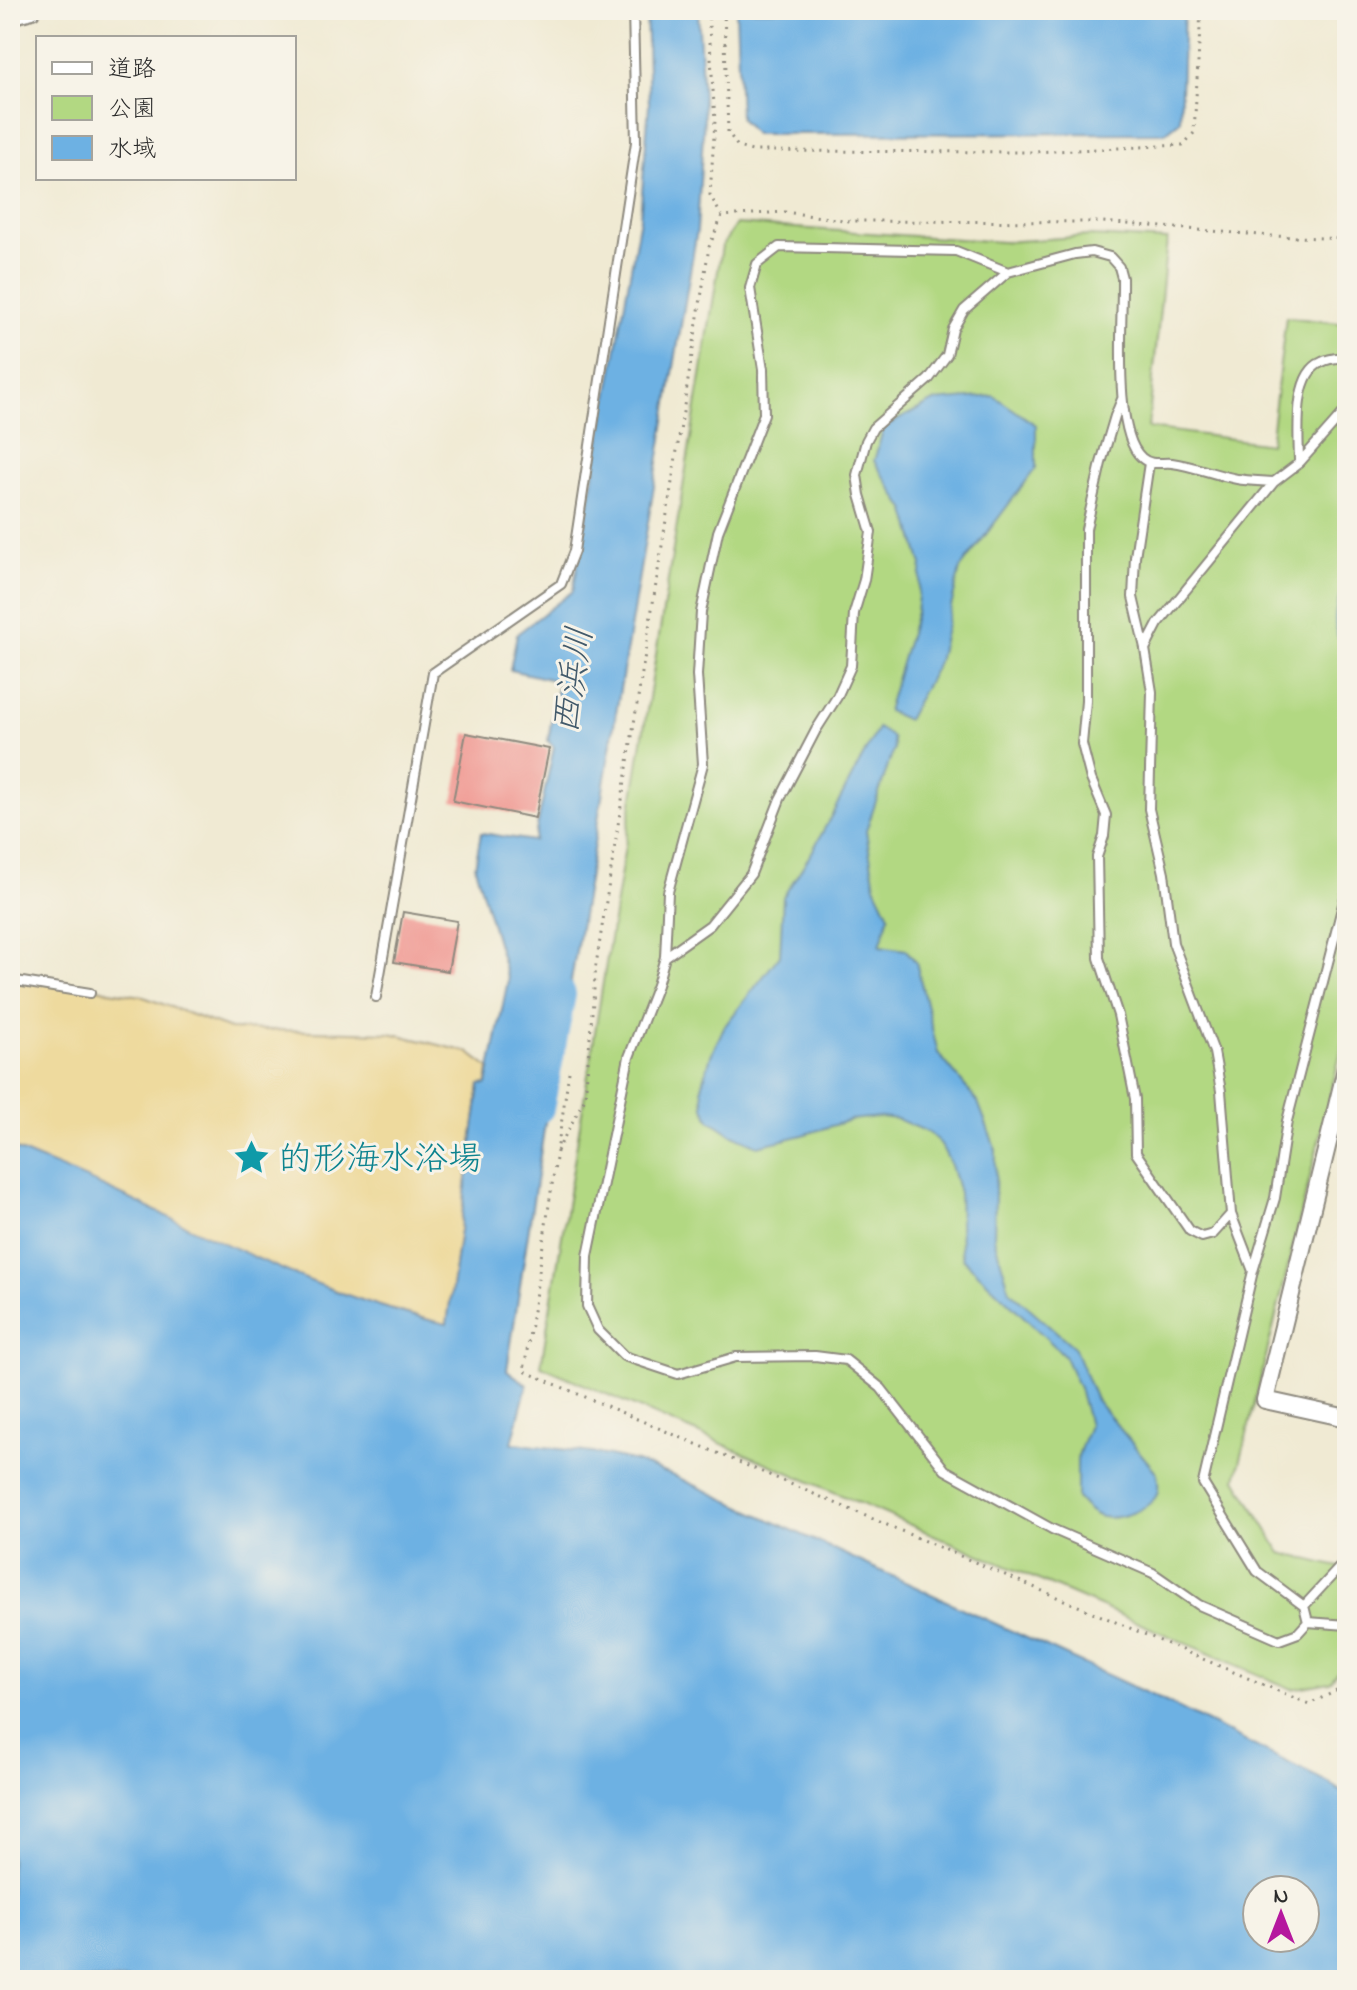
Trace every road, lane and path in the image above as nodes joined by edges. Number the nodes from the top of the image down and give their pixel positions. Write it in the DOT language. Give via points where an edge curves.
graph roads {
  1 [pos="32,10"];
  2 [pos="633,10"];
  3 [pos="708,10"];
  4 [pos="724,10"];
  5 [pos="1201,10"];
  6 [pos="10,16"];
  7 [pos="722,216"];
  8 [pos="1347,239"];
  9 [pos="1008,272"];
  10 [pos="1347,357"];
  11 [pos="1123,398"];
  12 [pos="1347,409"];
  13 [pos="1149,463"];
  14 [pos="1299,463"];
  15 [pos="1274,482"];
  16 [pos="1145,649"];
  17 [pos="1347,889"];
  18 [pos="665,957"];
  19 [pos="10,980"];
  20 [pos="90,993"];
  21 [pos="376,997"];
  22 [pos="1347,1065"];
  23 [pos="569,1072"];
  24 [pos="557,1151"];
  25 [pos="1231,1214"];
  26 [pos="1253,1271"];
  27 [pos="1347,1418"];
  28 [pos="1339,1568"];
  29 [pos="1304,1606"];
  30 [pos="1308,1622"];
  31 [pos="1347,1625"];
  32 [pos="1347,1686"];
  1 -- 6 [label="street"];
  2 -- 21 [label="lane" via="636,142 574,551 561,584 433,673"];
  3 -- 7 [label="path" via="715,121 710,195"];
  4 -- 5 [label="path" via="728,132 738,147 1033,152 1183,145 1194,133"];
  7 -- 8 [label="path" via="785,212 850,221 1102,222"];
  7 -- 24 [label="path" via="709,247 596,965 585,1098"];
  9 -- 11 [label="lane" via="1075,254 1110,257 1122,278"];
  9 -- 18 [label="lane" via="964,310 947,355 866,441 857,475 871,532 854,613 851,666 780,799 751,874 710,925"];
  9 -- 18 [label="lane" via="956,251 779,247 757,264 750,288 764,414 718,532 701,612 697,675 703,764 668,892"];
  10 -- 14 [label="lane" via="1320,362 1306,376 1299,404"];
  11 -- 13 [label="lane" via="1133,443"];
  11 -- 25 [label="lane" via="1086,529 1082,744 1106,815 1097,857 1099,958 1118,1015 1135,1099 1136,1153 1190,1231 1202,1237 1213,1234"];
  12 -- 14 [label="lane"];
  13 -- 15 [label="lane"];
  13 -- 16 [label="lane" via="1133,597"];
  14 -- 15 [label="lane"];
  15 -- 16 [label="lane" via="1158,624"];
  16 -- 25 [label="lane" via="1152,692 1149,809 1173,943 1214,1052"];
  17 -- 26 [label="lane"];
  18 -- 30 [label="lane" via="629,1057 588,1256 587,1306 598,1330 624,1356 678,1374 736,1357 846,1360 881,1388 945,1470 1052,1529 1153,1573 1199,1605 1279,1640 1298,1633"];
  19 -- 20 [label="lane"];
  22 -- 27 [label="street" via="1265,1400"];
  23 -- 24 [label="path"];
  24 -- 32 [label="path" via="524,1371 1309,1704"];
  25 -- 26 [label="lane"];
  26 -- 29 [label="lane" via="1203,1483 1257,1571"];
  28 -- 29 [label="lane"];
  29 -- 30 [label="lane"];
  30 -- 31 [label="lane"];
}
